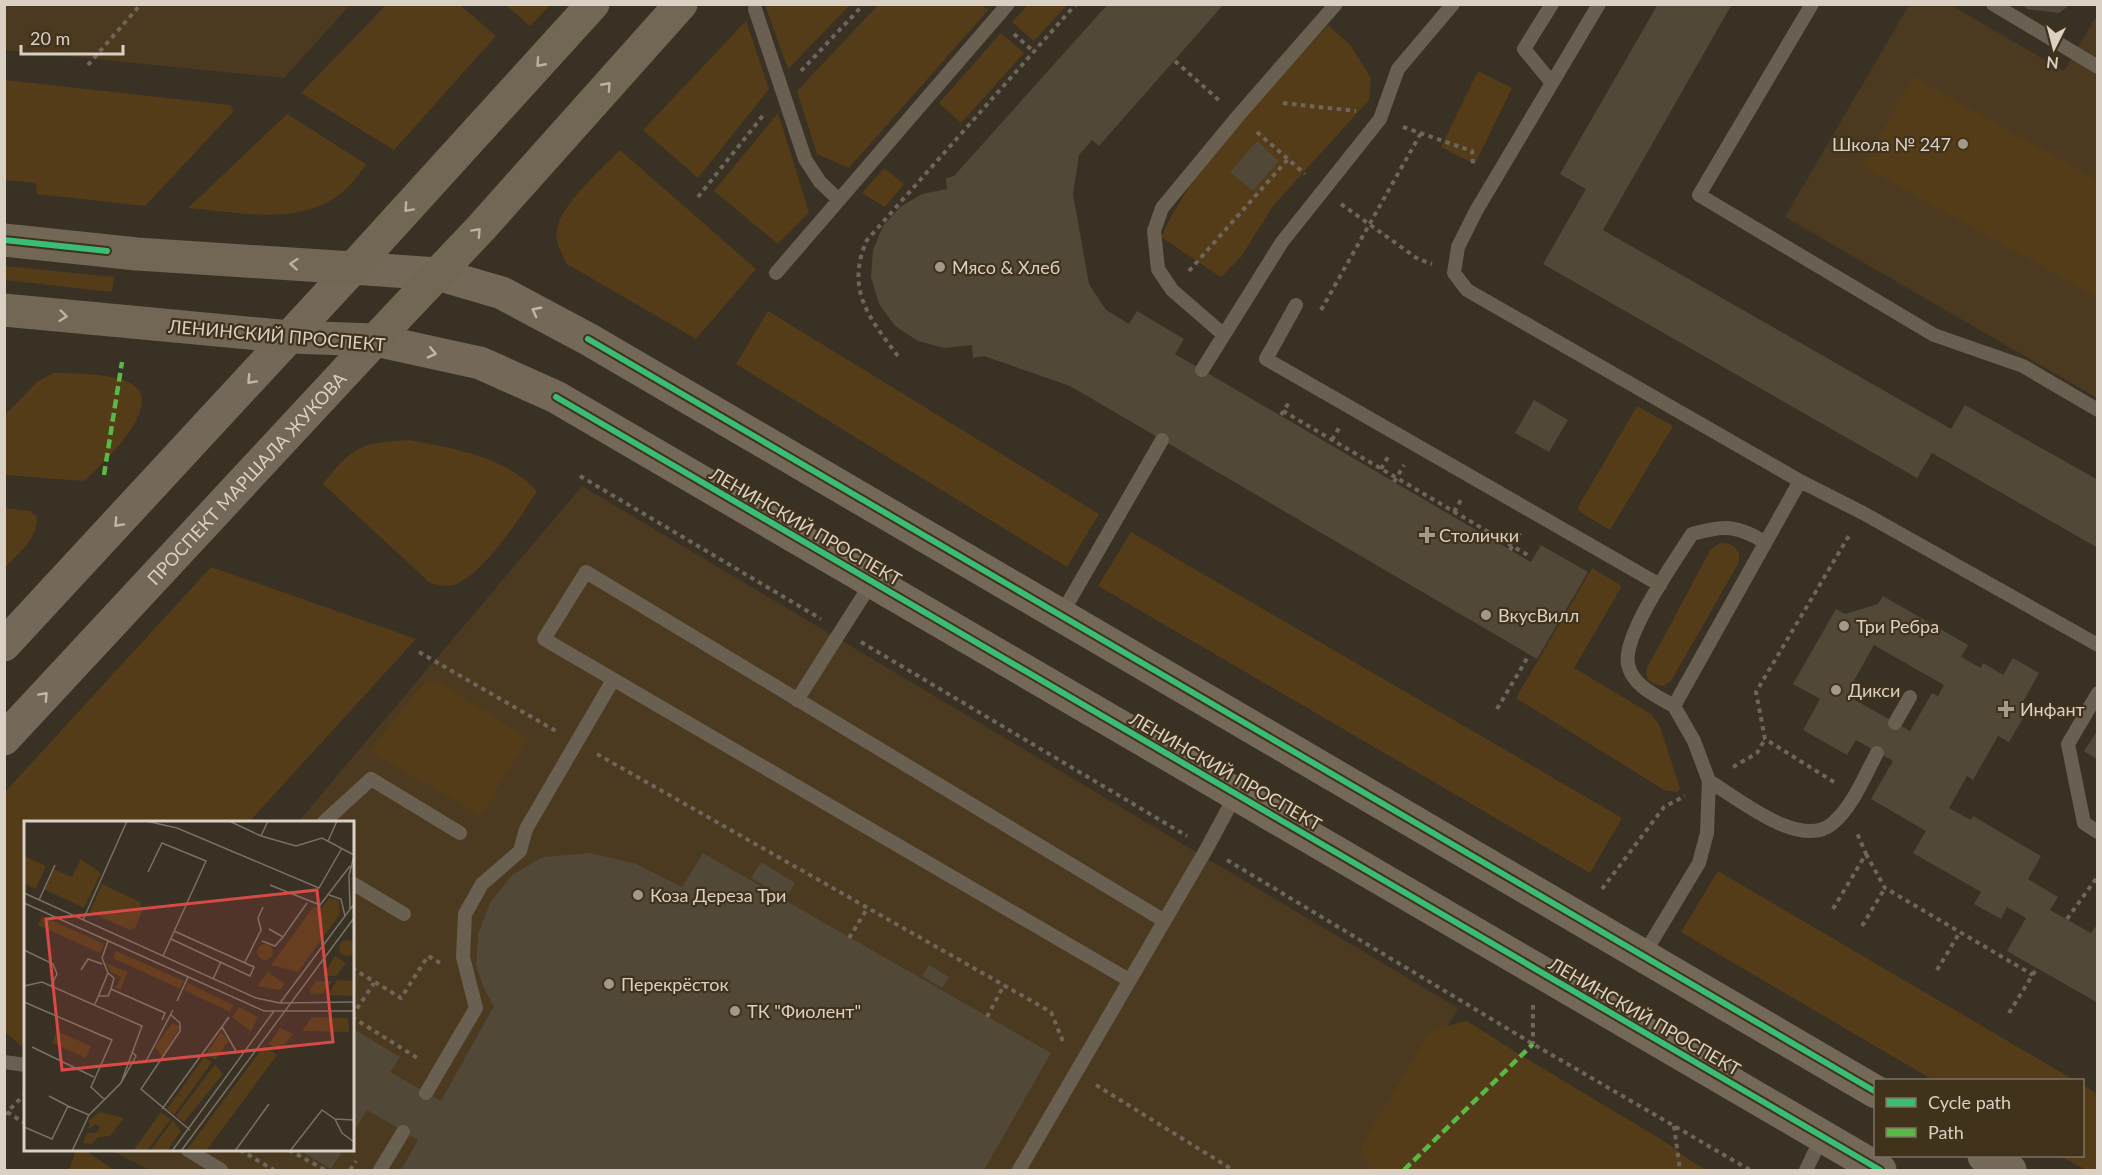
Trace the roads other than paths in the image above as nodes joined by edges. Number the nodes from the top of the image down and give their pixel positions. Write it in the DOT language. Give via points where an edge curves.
graph roads {
  1 [pos="593,4"];
  2 [pos="681,4"];
  3 [pos="1008,4"];
  4 [pos="1336,4"];
  5 [pos="1453,4"];
  6 [pos="1552,4"];
  7 [pos="1599,4"];
  8 [pos="1812,4"];
  9 [pos="1993,4"];
  10 [pos="755,9"];
  11 [pos="2097,67"];
  12 [pos="1552,83"];
  13 [pos="838,200"];
  14 [pos="4,240"];
  15 [pos="353,268"];
  16 [pos="776,273"];
  17 [pos="437,274"];
  18 [pos="1296,305"];
  19 [pos="4,310"];
  20 [pos="1224,335"];
  21 [pos="290,336"];
  22 [pos="375,340"];
  23 [pos="1202,369"];
  24 [pos="2097,410"];
  25 [pos="1162,440"];
  26 [pos="1800,481"];
  27 [pos="1765,542"];
  28 [pos="872,582"];
  29 [pos="1660,585"];
  30 [pos="1060,615"];
  31 [pos="4,645"];
  32 [pos="2097,645"];
  33 [pos="613,680"];
  34 [pos="2097,693"];
  35 [pos="1910,697"];
  36 [pos="797,700"];
  37 [pos="1674,706"];
  38 [pos="1895,723"];
  39 [pos="4,739"];
  40 [pos="1878,753"];
  41 [pos="1709,781"];
  42 [pos="1236,794"];
  43 [pos="325,821"];
  44 [pos="2097,832"];
  45 [pos="460,833"];
  46 [pos="354,884"];
  47 [pos="404,914"];
  48 [pos="1163,920"];
  49 [pos="1643,956"];
  50 [pos="1129,980"];
  51 [pos="4,1062"];
  52 [pos="24,1065"];
  53 [pos="1874,1091"];
  54 [pos="426,1093"];
  55 [pos="403,1132"];
  56 [pos="1822,1137"];
  57 [pos="191,1151"];
  58 [pos="1987,1157"];
  59 [pos="221,1170"];
  60 [pos="380,1170"];
  61 [pos="1019,1170"];
  62 [pos="1806,1170"];
  63 [pos="1880,1170"];
  64 [pos="2010,1170"];
  1 -- 15 [label="main road, one-way"];
  17 -- 2 [label="main road, ПРОСПЕКТ МАРШАЛА ЖУКОВА, one-way"];
  3 -- 13 [label="lane"];
  4 -- 20 [label="lane" via="1162,208 1154,231 1158,269 1172,290"];
  5 -- 20 [label="lane" via="1398,69 1380,119 1282,242"];
  6 -- 12 [label="lane" via="1524,50"];
  7 -- 12 [label="lane"];
  8 -- 24 [label="lane" via="1699,195 1934,335 2023,366"];
  9 -- 11 [label="lane"];
  10 -- 13 [label="lane" via="805,159"];
  12 -- 26 [label="lane" via="1476,211 1458,247 1454,273 1467,290"];
  13 -- 16 [label="lane"];
  15 -- 14 [label="main road, one-way" via="137,254"];
  15 -- 17 [label="main road"];
  15 -- 21 [label="main road"];
  17 -- 22 [label="main road, ПРОСПЕКТ МАРШАЛА ЖУКОВА"];
  30 -- 17 [label="main road, one-way" via="588,339 502,293"];
  18 -- 29 [label="lane" via="1266,359"];
  19 -- 21 [label="main road, ЛЕНИНСКИЙ ПРОСПЕКТ, one-way"];
  20 -- 23 [label="lane"];
  21 -- 22 [label="main road, ЛЕНИНСКИЙ ПРОСПЕКТ"];
  21 -- 31 [label="main road, one-way"];
  22 -- 28 [label="main road, ЛЕНИНСКИЙ ПРОСПЕКТ, one-way" via="480,363 556,397"];
  39 -- 22 [label="main road, ПРОСПЕКТ МАРШАЛА ЖУКОВА, one-way"];
  25 -- 30 [label="lane"];
  26 -- 27 [label="lane"];
  26 -- 32 [label="lane"];
  27 -- 29 [label="lane" via="1743,530 1721,526 1692,534"];
  27 -- 37 [label="lane"];
  28 -- 36 [label="lane"];
  28 -- 42 [label="main road, ЛЕНИНСКИЙ ПРОСПЕКТ"];
  29 -- 37 [label="lane" via="1632,636 1628,664 1640,686"];
  30 -- 49 [label="main road"];
  33 -- 36 [label="lane" via="544,639 586,573"];
  33 -- 50 [label="lane"];
  33 -- 54 [label="lane" via="526,829 520,851 482,884 465,914 463,957 476,1008"];
  34 -- 44 [label="lane" via="2068,744 2084,823"];
  35 -- 38 [label="lane"];
  36 -- 48 [label="lane"];
  37 -- 41 [label="lane" via="1694,741"];
  40 -- 41 [label="lane" via="1846,808 1832,824 1814,834 1792,831"];
  41 -- 49 [label="lane" via="1707,833 1699,862"];
  42 -- 48 [label="lane" via="1208,849"];
  42 -- 56 [label="main road, ЛЕНИНСКИЙ ПРОСПЕКТ"];
  43 -- 45 [label="lane" via="371,779"];
  46 -- 47 [label="lane"];
  48 -- 50 [label="lane"];
  49 -- 53 [label="main road"];
  50 -- 61 [label="lane"];
  51 -- 52 [label="lane"];
  55 -- 60 [label="lane"];
  56 -- 62 [label="lane"];
  56 -- 63 [label="main road, ЛЕНИНСКИЙ ПРОСПЕКТ"];
  57 -- 59 [label="lane"];
  58 -- 64 [label="main road"];
}
